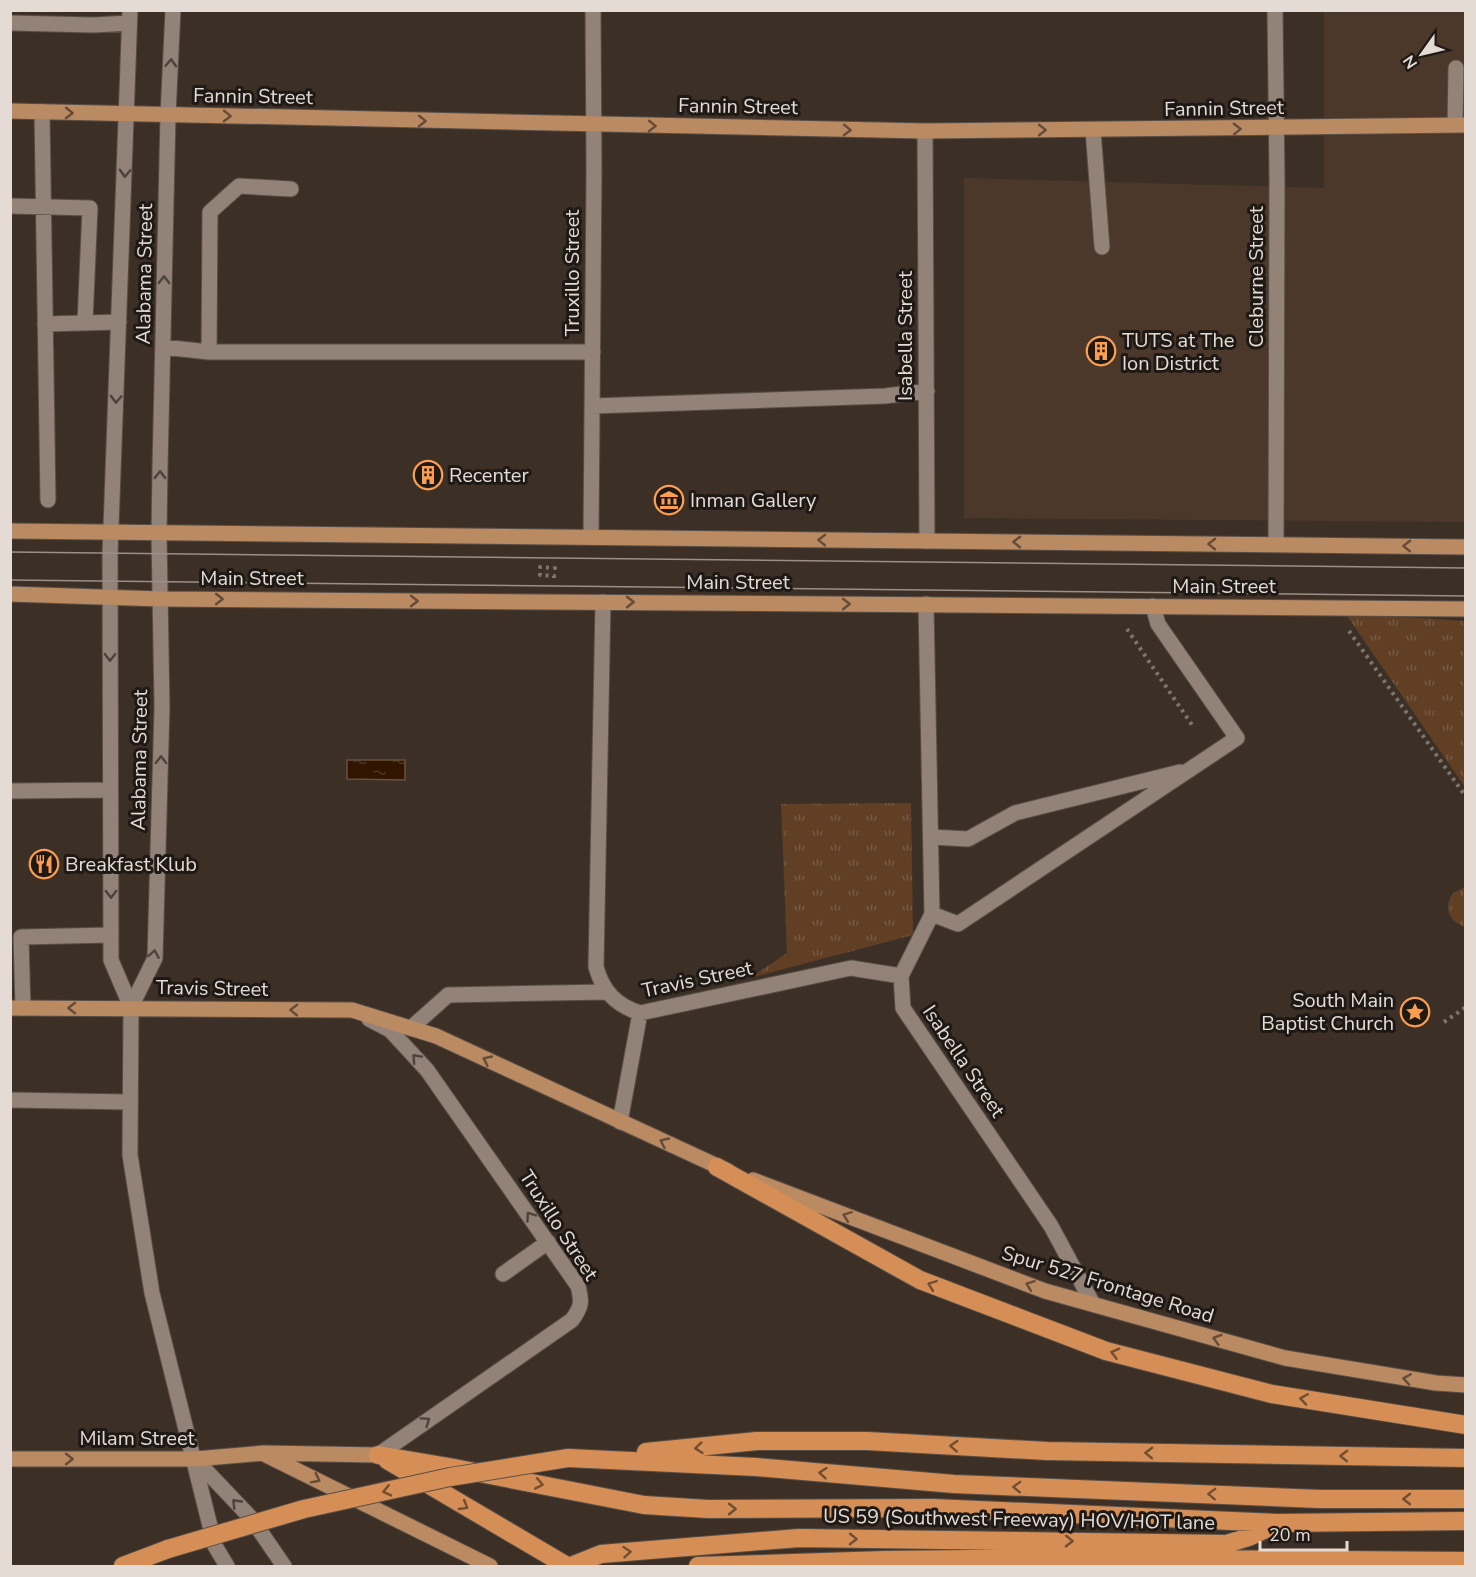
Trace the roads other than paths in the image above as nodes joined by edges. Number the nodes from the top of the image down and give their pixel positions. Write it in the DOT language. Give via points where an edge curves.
graph roads {
  1 [pos="173,10"];
  2 [pos="592,10"];
  3 [pos="1275,10"];
  4 [pos="130,17"];
  5 [pos="10,24"];
  6 [pos="1456,68"];
  7 [pos="10,111"];
  8 [pos="42,112"];
  9 [pos="127,114"];
  10 [pos="168,115"];
  11 [pos="594,124"];
  12 [pos="1460,125"];
  13 [pos="1277,128"];
  14 [pos="1093,130"];
  15 [pos="925,131"];
  16 [pos="291,189"];
  17 [pos="10,206"];
  18 [pos="43,206"];
  19 [pos="1102,247"];
  20 [pos="85,322"];
  21 [pos="118,322"];
  22 [pos="45,324"];
  23 [pos="163,347"];
  24 [pos="209,352"];
  25 [pos="592,352"];
  26 [pos="927,391"];
  27 [pos="592,406"];
  28 [pos="48,500"];
  29 [pos="10,531"];
  30 [pos="111,532"];
  31 [pos="159,534"];
  32 [pos="591,537"];
  33 [pos="927,541"];
  34 [pos="1276,544"];
  35 [pos="1466,547"];
  36 [pos="10,594"];
  37 [pos="110,598"];
  38 [pos="161,599"];
  39 [pos="603,602"];
  40 [pos="926,604"];
  41 [pos="1153,606"];
  42 [pos="1466,609"];
  43 [pos="1190,769"];
  44 [pos="110,790"];
  45 [pos="10,791"];
  46 [pos="931,837"];
  47 [pos="932,914"];
  48 [pos="111,935"];
  49 [pos="901,976"];
  50 [pos="606,992"];
  51 [pos="17,1008"];
  52 [pos="130,1008"];
  53 [pos="352,1010"];
  54 [pos="640,1013"];
  55 [pos="411,1028"];
  56 [pos="10,1100"];
  57 [pos="130,1102"];
  58 [pos="620,1122"];
  59 [pos="717,1167"];
  60 [pos="548,1242"];
  61 [pos="503,1274"];
  62 [pos="1093,1304"];
  63 [pos="1466,1385"];
  64 [pos="1466,1425"];
  65 [pos="264,1453"];
  66 [pos="378,1455"];
  67 [pos="568,1458"];
  68 [pos="1466,1458"];
  69 [pos="10,1459"];
  70 [pos="195,1459"];
  71 [pos="1466,1498"];
  72 [pos="1466,1521"];
  73 [pos="1278,1523"];
  74 [pos="1466,1561"];
  75 [pos="1389,1564"];
  76 [pos="123,1566"];
  77 [pos="227,1566"];
  78 [pos="284,1566"];
  79 [pos="490,1566"];
  80 [pos="569,1566"];
  81 [pos="705,1566"];
  10 -- 1 [label="street, Alabama Street, one-way"];
  2 -- 11 [label="street, Truxillo Street"];
  3 -- 13 [label="street, Cleburne Street"];
  4 -- 5 [label="street" via="94,25"];
  4 -- 9 [label="street, Alabama Street"];
  6 -- 12 [label="street"];
  7 -- 8 [label="main road, Fannin Street"];
  8 -- 9 [label="main road, Fannin Street, one-way"];
  8 -- 18 [label="street"];
  9 -- 10 [label="main road, Fannin Street"];
  9 -- 21 [label="street, Alabama Street, one-way"];
  10 -- 11 [label="main road, Fannin Street, one-way"];
  23 -- 10 [label="street, Alabama Street, one-way"];
  11 -- 15 [label="main road, Fannin Street, one-way"];
  11 -- 25 [label="street, Truxillo Street"];
  12 -- 13 [label="main road, Fannin Street"];
  14 -- 13 [label="main road, Fannin Street, one-way"];
  13 -- 34 [label="street, Cleburne Street"];
  15 -- 14 [label="main road, Fannin Street, one-way"];
  14 -- 19 [label="street"];
  15 -- 26 [label="street, Isabella Street"];
  16 -- 24 [label="street" via="239,186 210,212"];
  17 -- 18 [label="street"];
  18 -- 20 [label="street" via="90,208"];
  18 -- 22 [label="street"];
  20 -- 21 [label="street"];
  20 -- 22 [label="street"];
  21 -- 30 [label="street, Alabama Street, one-way"];
  22 -- 28 [label="street"];
  23 -- 24 [label="street"];
  31 -- 23 [label="street, Alabama Street, one-way"];
  24 -- 25 [label="street"];
  25 -- 27 [label="street, Truxillo Street"];
  26 -- 27 [label="street" via="885,396"];
  26 -- 33 [label="street, Isabella Street"];
  27 -- 32 [label="street, Truxillo Street"];
  29 -- 30 [label="main road"];
  30 -- 31 [label="main road"];
  30 -- 37 [label="street, Alabama Street"];
  31 -- 32 [label="main road"];
  31 -- 38 [label="street, Alabama Street"];
  33 -- 32 [label="main road, one-way"];
  34 -- 33 [label="main road, one-way"];
  35 -- 34 [label="main road, one-way"];
  36 -- 37 [label="main road, Main Street"];
  37 -- 38 [label="main road, Main Street"];
  37 -- 44 [label="street, Alabama Street, one-way"];
  38 -- 39 [label="main road, Main Street, one-way"];
  52 -- 38 [label="street, Alabama Street, one-way" via="155,958"];
  39 -- 40 [label="main road, Main Street, one-way"];
  39 -- 50 [label="street" via="596,967"];
  40 -- 41 [label="main road, Main Street"];
  40 -- 46 [label="street"];
  41 -- 42 [label="main road, Main Street"];
  41 -- 43 [label="street" via="1158,624 1237,738"];
  43 -- 46 [label="street" via="1015,813 968,838"];
  43 -- 47 [label="street" via="958,924"];
  44 -- 45 [label="street"];
  44 -- 48 [label="street, Alabama Street, one-way"];
  46 -- 47 [label="street"];
  47 -- 49 [label="street"];
  48 -- 51 [label="street" via="21,937"];
  48 -- 52 [label="street, Alabama Street" via="111,960"];
  49 -- 54 [label="street, Travis Street" via="851,968"];
  49 -- 62 [label="street, Isabella Street" via="903,1008 1051,1226"];
  50 -- 54 [label="street, Travis Street" via="627,1009"];
  50 -- 55 [label="street" via="448,995"];
  52 -- 51 [label="main road, Travis Street, one-way"];
  53 -- 52 [label="main road, Travis Street, one-way"];
  52 -- 57 [label="street"];
  53 -- 55 [label="main road, Travis Street"];
  60 -- 53 [label="street, Truxillo Street, one-way" via="427,1070 390,1030"];
  54 -- 58 [label="street"];
  58 -- 55 [label="main road, Travis Street, one-way"];
  56 -- 57 [label="street"];
  57 -- 70 [label="street" via="130,1155 152,1293"];
  59 -- 58 [label="main road, Travis Street, one-way"];
  62 -- 59 [label="main road, Spur 527 Frontage Road, one-way" via="1045,1291"];
  64 -- 59 [label="highway, one-way" via="1272,1394 1106,1351 920,1280"];
  60 -- 61 [label="street"];
  66 -- 60 [label="street, Truxillo Street, one-way" via="572,1320 582,1301 578,1286"];
  63 -- 62 [label="main road, Spur 527 Frontage Road, one-way" via="1284,1358"];
  65 -- 66 [label="main road, Milam Street"];
  65 -- 70 [label="main road, Milam Street"];
  65 -- 79 [label="main road, one-way"];
  66 -- 73 [label="highway, one-way" via="644,1505 708,1509 933,1508"];
  66 -- 80 [label="highway, one-way"];
  68 -- 67 [label="highway, one-way" via="1047,1451 867,1441 757,1441"];
  71 -- 67 [label="highway, one-way" via="1320,1499 954,1484 756,1467"];
  67 -- 76 [label="highway, one-way, bridge" via="450,1477 304,1509"];
  69 -- 70 [label="main road, Milam Street, one-way"];
  70 -- 77 [label="street" via="215,1546"];
  78 -- 70 [label="street, one-way" via="251,1518"];
  72 -- 73 [label="highway, US 59 (Southwest Freeway) HOV/HOT lane"];
  80 -- 73 [label="highway, US 59 (Southwest Freeway) HOV/HOT lane, one-way" via="601,1554 799,1538 1226,1544 1249,1538"];
  74 -- 75 [label="highway"];
  75 -- 81 [label="highway" via="1077,1558"];
}
